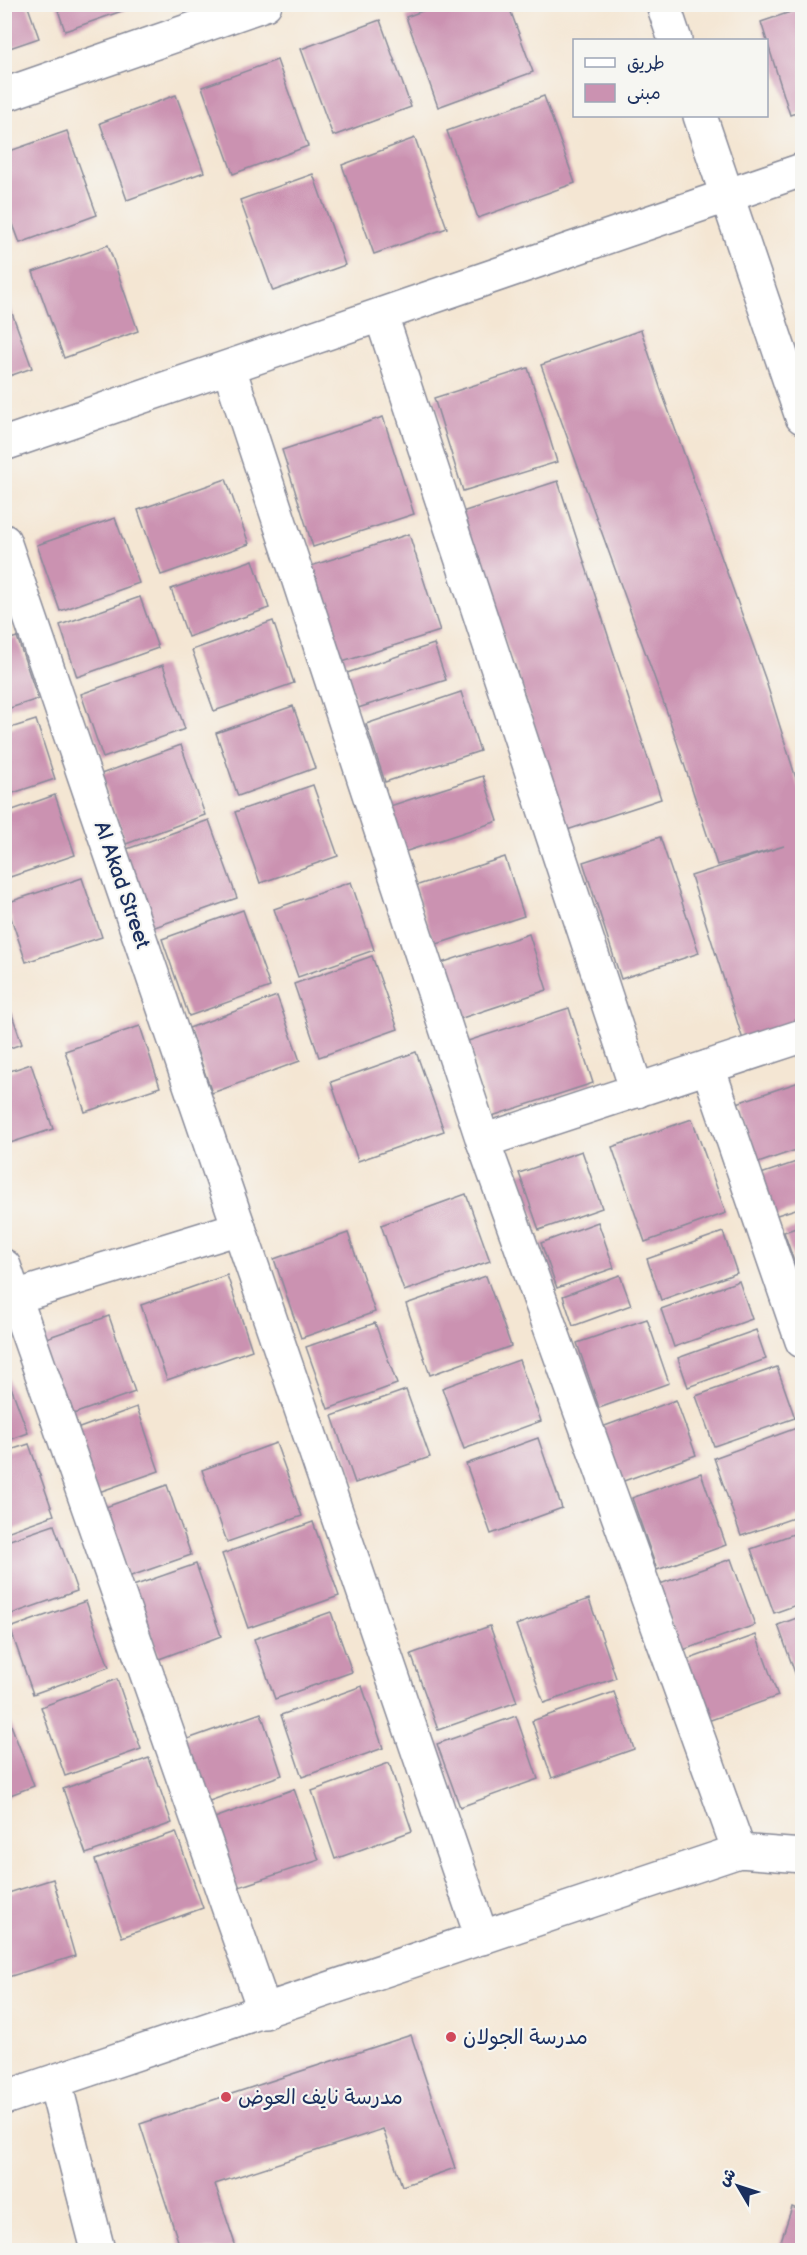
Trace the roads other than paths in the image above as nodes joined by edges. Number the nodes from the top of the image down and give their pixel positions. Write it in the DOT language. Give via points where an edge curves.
graph roads {
  1 [pos="265,4"];
  2 [pos="663,4"];
  3 [pos="675,39"];
  4 [pos="4,95"];
  5 [pos="700,117"];
  6 [pos="802,170"];
  7 [pos="728,195"];
  8 [pos="381,315"];
  9 [pos="229,368"];
  10 [pos="802,417"];
  11 [pos="4,444"];
  12 [pos="4,541"];
  13 [pos="802,1036"];
  14 [pos="708,1067"];
  15 [pos="637,1091"];
  16 [pos="483,1141"];
  17 [pos="239,1228"];
  18 [pos="4,1266"];
  19 [pos="15,1297"];
  20 [pos="802,1341"];
  21 [pos="739,1851"];
  22 [pos="802,1856"];
  23 [pos="482,1938"];
  24 [pos="265,2012"];
  25 [pos="55,2083"];
  26 [pos="4,2098"];
  27 [pos="98,2250"];
  1 -- 4 [label="street"];
  2 -- 3 [label="street"];
  5 -- 7 [label="street"];
  6 -- 7 [label="street"];
  7 -- 8 [label="street"];
  7 -- 10 [label="street"];
  8 -- 9 [label="street"];
  8 -- 15 [label="street"];
  9 -- 11 [label="street"];
  9 -- 16 [label="street"];
  12 -- 17 [label="street, Al Akad Street"];
  13 -- 14 [label="street"];
  14 -- 15 [label="street"];
  14 -- 20 [label="street"];
  15 -- 16 [label="street"];
  16 -- 21 [label="street"];
  17 -- 19 [label="street"];
  17 -- 23 [label="street, Al Akad Street"];
  18 -- 19 [label="street"];
  19 -- 24 [label="street"];
  21 -- 22 [label="street"];
  21 -- 23 [label="street"];
  23 -- 24 [label="street"];
  24 -- 25 [label="street"];
  25 -- 26 [label="street"];
  25 -- 27 [label="street"];
}
